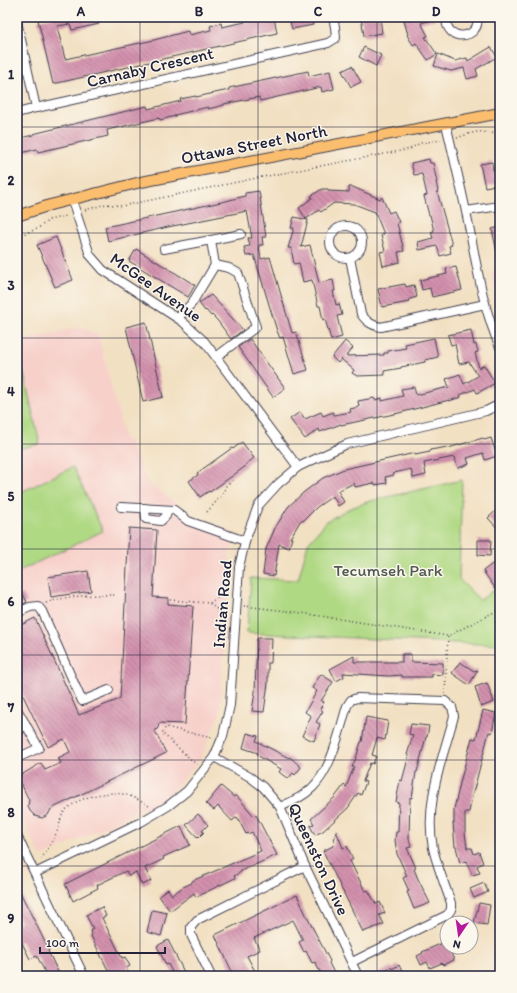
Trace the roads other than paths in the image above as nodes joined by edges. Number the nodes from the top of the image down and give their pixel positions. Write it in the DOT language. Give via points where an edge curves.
graph roads {
  1 [pos="333,17"];
  2 [pos="446,17"];
  3 [pos="477,17"];
  4 [pos="17,21"];
  5 [pos="36,108"];
  6 [pos="17,113"];
  7 [pos="500,113"];
  8 [pos="446,124"];
  9 [pos="72,200"];
  10 [pos="500,206"];
  11 [pos="466,211"];
  12 [pos="17,216"];
  13 [pos="241,234"];
  14 [pos="210,240"];
  15 [pos="164,249"];
  16 [pos="350,258"];
  17 [pos="215,265"];
  18 [pos="485,304"];
  19 [pos="178,318"];
  20 [pos="500,347"];
  21 [pos="216,357"];
  22 [pos="500,404"];
  23 [pos="298,467"];
  24 [pos="121,507"];
  25 [pos="145,508"];
  26 [pos="167,510"];
  27 [pos="245,541"];
  28 [pos="17,613"];
  29 [pos="109,690"];
  30 [pos="17,710"];
  31 [pos="25,723"];
  32 [pos="17,734"];
  33 [pos="214,757"];
  34 [pos="17,758"];
  35 [pos="280,807"];
  36 [pos="17,836"];
  37 [pos="305,866"];
  38 [pos="35,873"];
  39 [pos="352,962"];
  40 [pos="84,976"];
  41 [pos="211,976"];
  42 [pos="358,976"];
  1 -- 5 [label="street, Carnaby Crescent" via="336,38 328,43"];
  2 -- 3 [label="street" via="448,27 459,36 472,32 477,26"];
  4 -- 5 [label="street"];
  5 -- 6 [label="street"];
  7 -- 8 [label="main road, Ottawa Street North"];
  8 -- 9 [label="main road, Ottawa Street North" via="140,182"];
  8 -- 11 [label="street"];
  9 -- 12 [label="main road, Ottawa Street North"];
  9 -- 19 [label="street, McGee Avenue" via="90,255 94,260 103,270"];
  10 -- 11 [label="street"];
  11 -- 18 [label="street"];
  13 -- 14 [label="street"];
  14 -- 15 [label="street"];
  14 -- 17 [label="street"];
  16 -- 18 [label="street" via="361,314 371,325 381,327"];
  17 -- 19 [label="street" via="192,303"];
  17 -- 21 [label="street" via="238,273 256,327"];
  18 -- 20 [label="street"];
  19 -- 21 [label="street, McGee Avenue" via="204,341"];
  21 -- 23 [label="street, McGee Avenue"];
  22 -- 23 [label="street, Indian Road" via="486,411 347,444"];
  23 -- 27 [label="street, Indian Road" via="258,506"];
  24 -- 25 [label="street"];
  25 -- 26 [label="street"];
  25 -- 26 [label="street" via="146,519 161,521"];
  26 -- 27 [label="street" via="174,510 188,521"];
  27 -- 33 [label="street, Indian Road" via="238,567 230,705 223,736"];
  28 -- 29 [label="street" via="38,606 42,611 82,700"];
  30 -- 31 [label="street"];
  31 -- 32 [label="street"];
  31 -- 34 [label="street" via="39,748"];
  33 -- 35 [label="street, Queenston Drive" via="250,777 263,787"];
  33 -- 38 [label="street, Indian Road" via="187,790 168,806 141,822"];
  35 -- 37 [label="street, Queenston Drive"];
  35 -- 39 [label="street" via="300,798 323,775 351,700 358,698 445,701 452,707 454,716 433,792 431,815 433,848 451,910 447,915"];
  36 -- 38 [label="street"];
  37 -- 39 [label="street, Queenston Drive"];
  37 -- 41 [label="street" via="197,920 191,927 191,935"];
  38 -- 40 [label="street"];
  39 -- 42 [label="street, Queenston Drive"];
}
